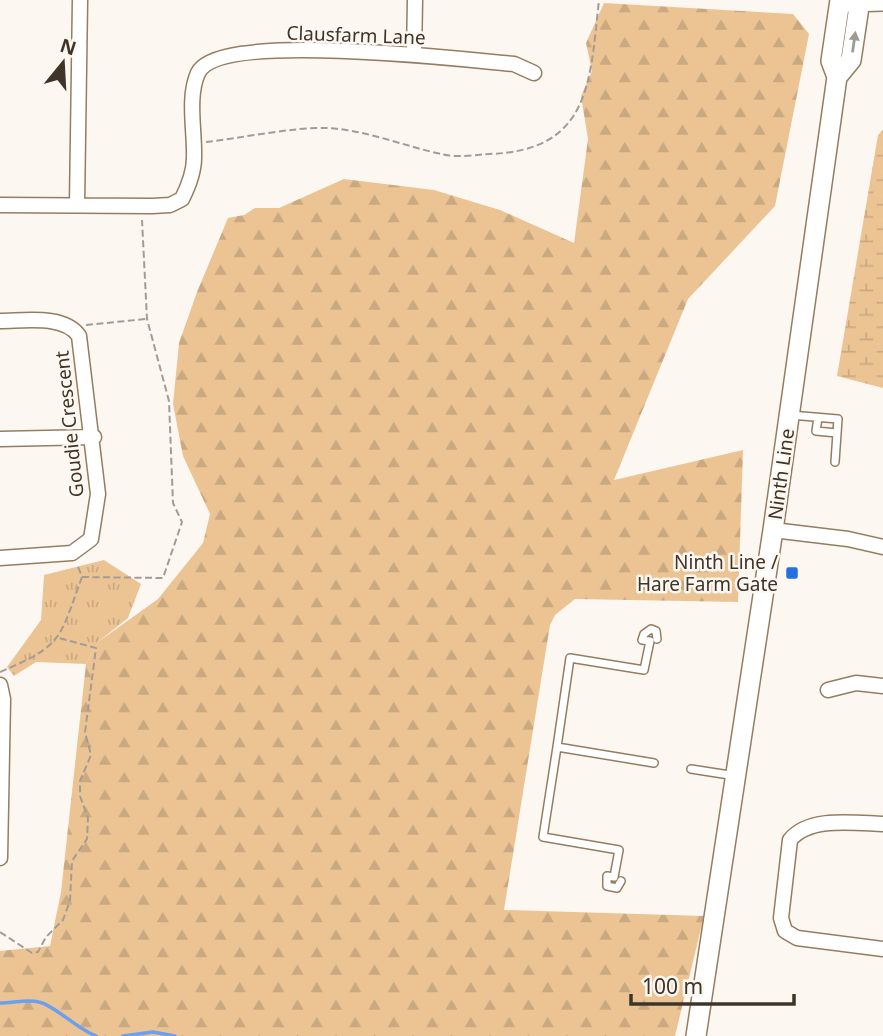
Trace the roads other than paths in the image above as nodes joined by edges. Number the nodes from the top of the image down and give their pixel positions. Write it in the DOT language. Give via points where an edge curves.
graph roads {
  1 [pos="80,0"];
  2 [pos="415,0"];
  3 [pos="831,0"];
  4 [pos="850,1"];
  5 [pos="883,1"];
  6 [pos="414,54"];
  7 [pos="534,72"];
  8 [pos="0,205"];
  9 [pos="78,205"];
  10 [pos="0,321"];
  11 [pos="789,415"];
  12 [pos="818,418"];
  13 [pos="837,433"];
  14 [pos="94,437"];
  15 [pos="0,439"];
  16 [pos="835,462"];
  17 [pos="773,530"];
  18 [pos="883,547"];
  19 [pos="0,558"];
  20 [pos="653,641"];
  21 [pos="0,685"];
  22 [pos="883,686"];
  23 [pos="828,690"];
  24 [pos="557,747"];
  25 [pos="654,763"];
  26 [pos="691,769"];
  27 [pos="736,776"];
  28 [pos="883,824"];
  29 [pos="0,858"];
  30 [pos="618,879"];
  31 [pos="883,949"];
  32 [pos="696,1036"];
  1 -- 9 [label="street"];
  2 -- 6 [label="street"];
  3 -- 4 [label="main road"];
  4 -- 5 [label="main road"];
  4 -- 11 [label="main road, Ninth Line" via="851,60 837,77"];
  6 -- 7 [label="street, Clausfarm Lane" via="514,64"];
  6 -- 9 [label="street, Clausfarm Lane" via="321,49 246,53 209,62 199,70 194,85 194,161 182,199 170,205"];
  8 -- 9 [label="street, Clausfarm Lane"];
  10 -- 14 [label="street, Goudie Crescent" via="72,326 79,336"];
  11 -- 12 [label="lane"];
  11 -- 17 [label="main road, Ninth Line"];
  12 -- 13 [label="lane" via="816,430"];
  12 -- 13 [label="lane" via="838,419"];
  13 -- 16 [label="lane"];
  14 -- 15 [label="street"];
  14 -- 19 [label="street, Goudie Crescent" via="99,494 91,538 72,553"];
  17 -- 18 [label="street"];
  17 -- 27 [label="main road, Ninth Line"];
  20 -- 24 [label="lane" via="644,670 570,658"];
  21 -- 29 [label="street"];
  22 -- 23 [label="street" via="856,683"];
  24 -- 25 [label="lane"];
  24 -- 30 [label="lane" via="543,838 619,850"];
  26 -- 27 [label="lane"];
  27 -- 32 [label="main road, Ninth Line"];
  28 -- 31 [label="street" via="810,825 797,831 790,840 781,918 785,931 797,938"];
}
